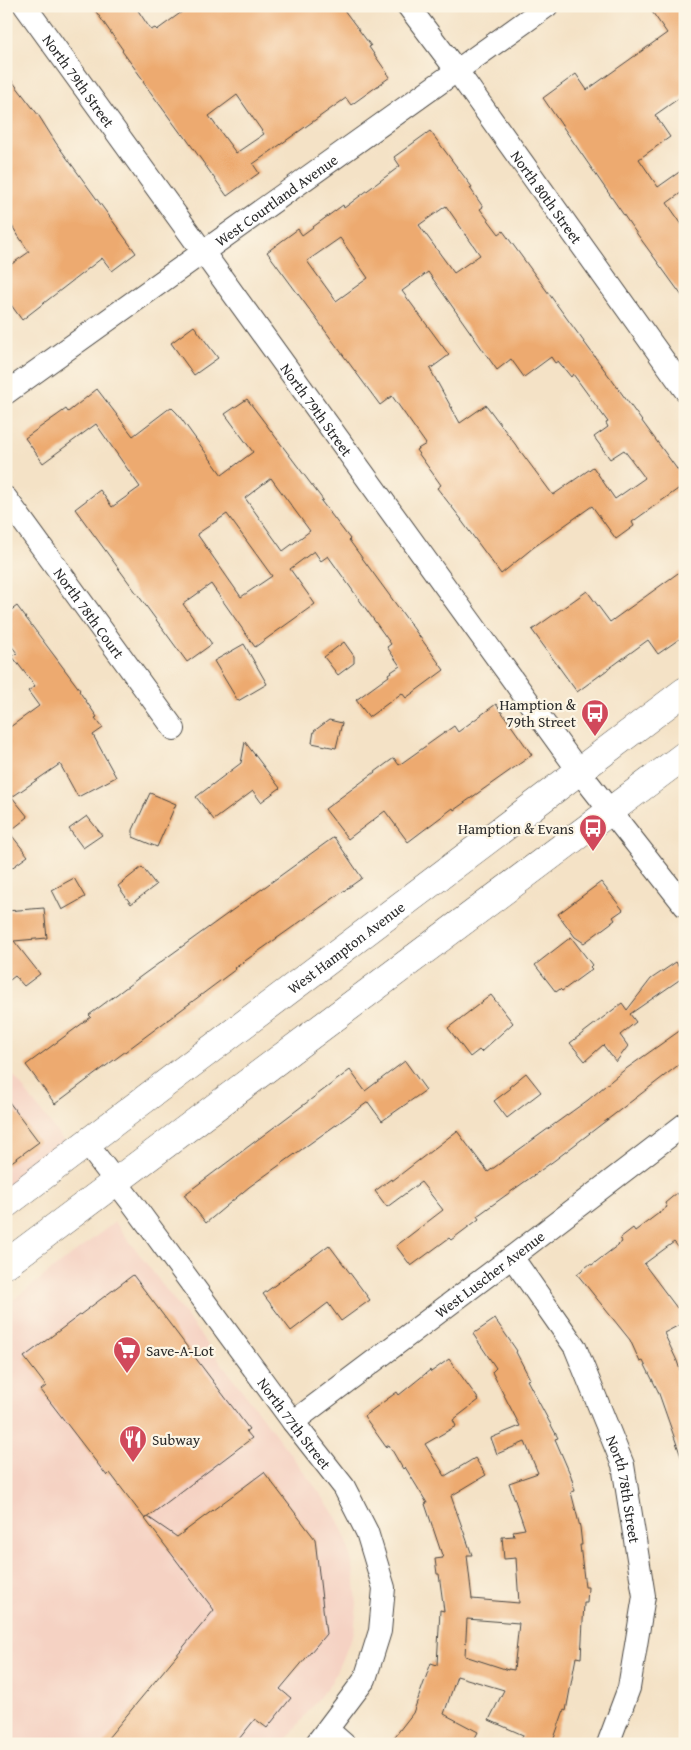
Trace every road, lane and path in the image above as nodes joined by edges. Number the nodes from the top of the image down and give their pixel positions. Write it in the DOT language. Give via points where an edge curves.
graph roads {
  1 [pos="24,6"];
  2 [pos="408,6"];
  3 [pos="547,6"];
  4 [pos="457,71"];
  5 [pos="203,251"];
  6 [pos="685,390"];
  7 [pos="6,393"];
  8 [pos="6,498"];
  9 [pos="685,691"];
  10 [pos="174,728"];
  11 [pos="685,755"];
  12 [pos="578,770"];
  13 [pos="610,811"];
  14 [pos="685,906"];
  15 [pos="685,1124"];
  16 [pos="87,1144"];
  17 [pos="116,1180"];
  18 [pos="6,1204"];
  19 [pos="512,1257"];
  20 [pos="6,1264"];
  21 [pos="293,1422"];
  22 [pos="329,1739"];
  23 [pos="608,1744"];
  1 -- 5 [label="street, North 79th Street"];
  2 -- 4 [label="street, North 80th Street"];
  3 -- 4 [label="street, West Courtland Avenue"];
  4 -- 5 [label="street, West Courtland Avenue"];
  4 -- 6 [label="street, North 80th Street"];
  5 -- 7 [label="street, West Courtland Avenue"];
  5 -- 12 [label="street, North 79th Street"];
  8 -- 10 [label="street, North 78th Court"];
  9 -- 12 [label="main road, West Hampton Avenue"];
  11 -- 13 [label="main road"];
  12 -- 13 [label="street, North 79th Street"];
  12 -- 16 [label="main road, West Hampton Avenue"];
  13 -- 14 [label="street, North 79th Street"];
  13 -- 17 [label="main road"];
  15 -- 19 [label="street, West Luscher Avenue"];
  16 -- 17 [label="street, North 77th Street"];
  16 -- 18 [label="main road, West Hampton Avenue"];
  17 -- 20 [label="main road"];
  17 -- 21 [label="street, North 77th Street"];
  19 -- 21 [label="street, West Luscher Avenue"];
  19 -- 23 [label="street, North 78th Street" via="575,1347 624,1464 644,1596 629,1688"];
  21 -- 22 [label="street, North 77th Street" via="344,1487 367,1532 384,1588 380,1631 365,1679"];
}
